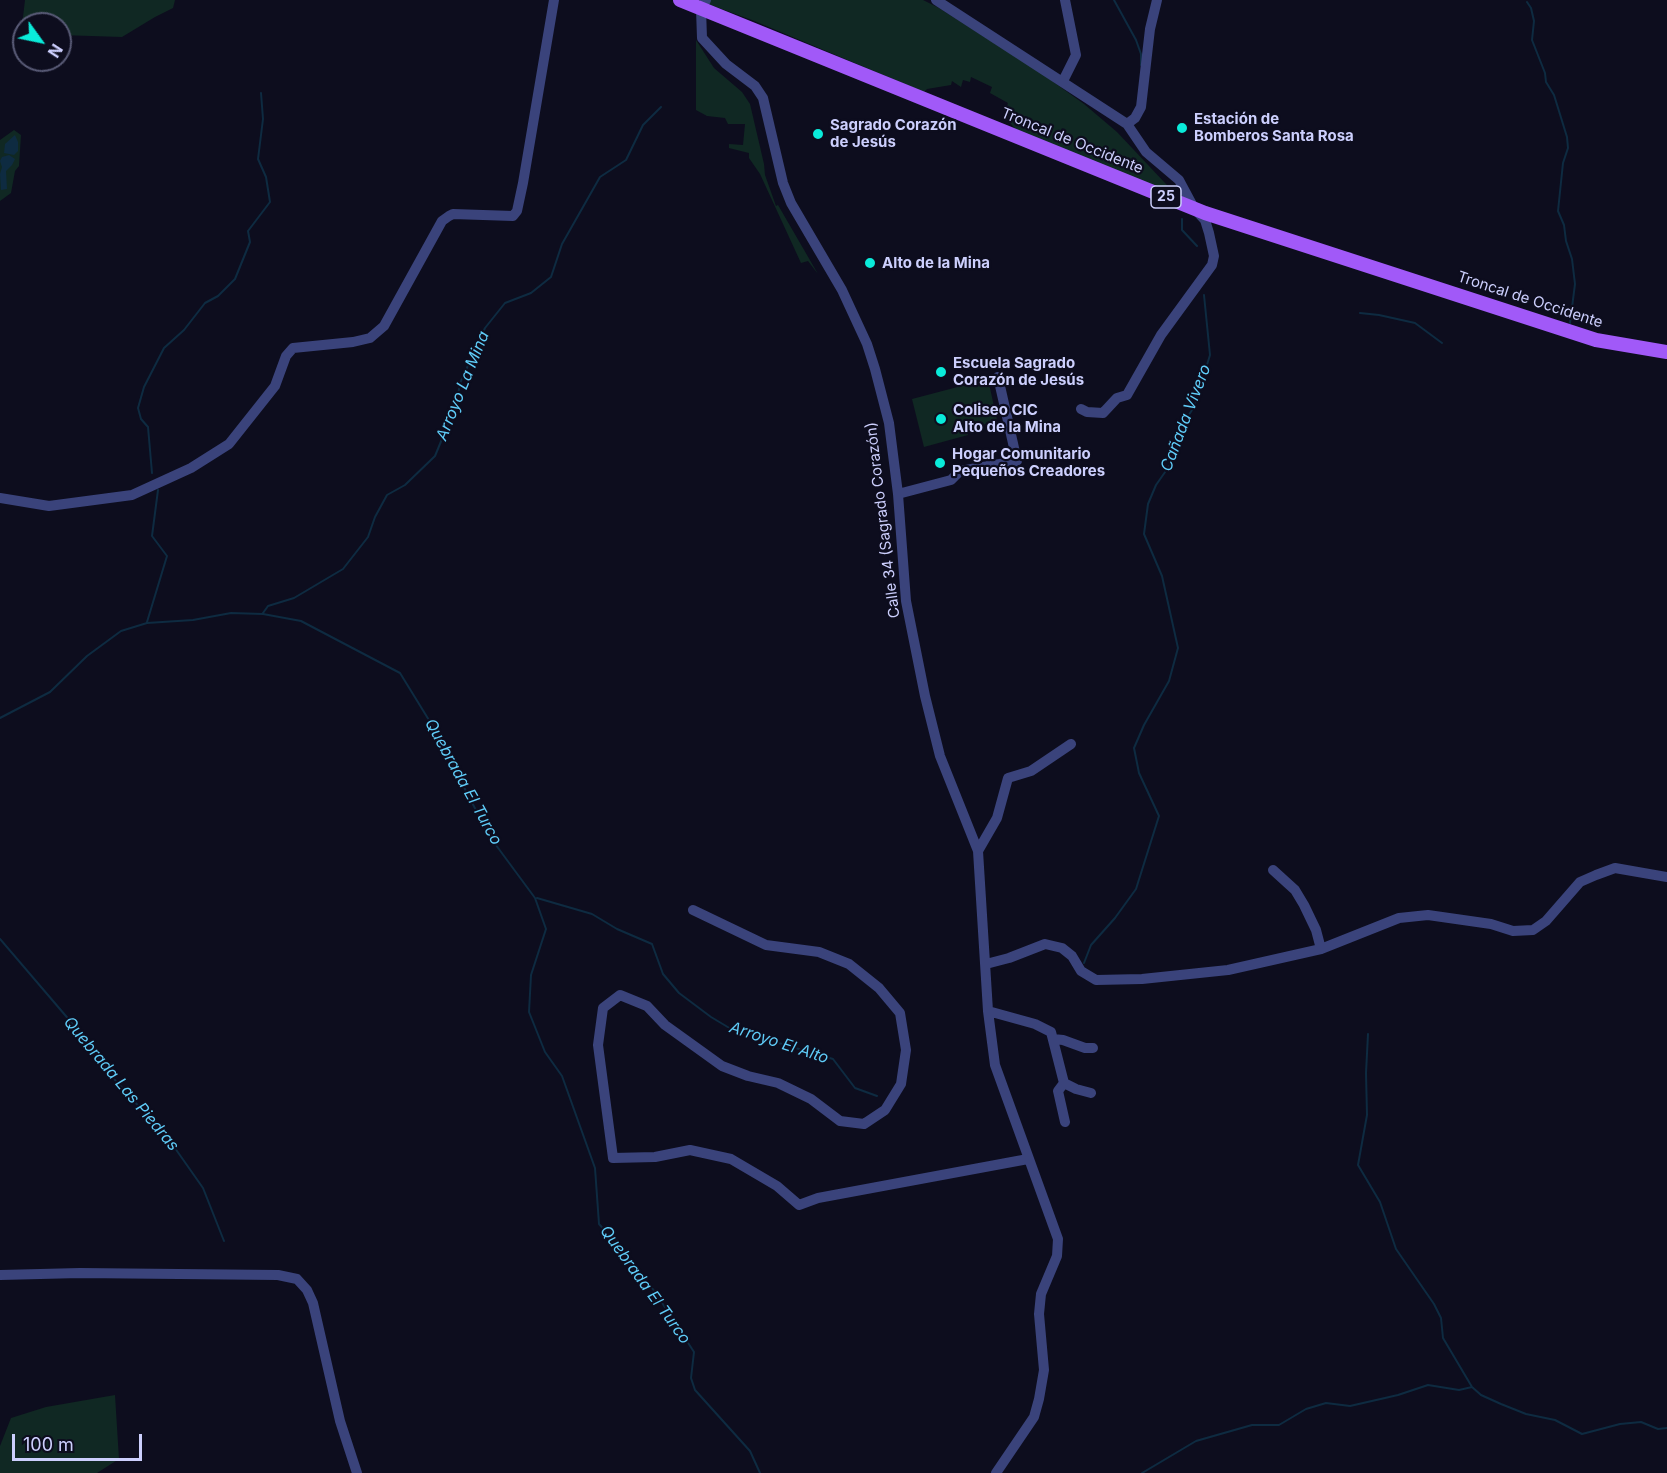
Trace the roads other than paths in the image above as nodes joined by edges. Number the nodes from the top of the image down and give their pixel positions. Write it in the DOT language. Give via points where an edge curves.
graph roads {
  1 [pos="555,0"];
  2 [pos="680,0"];
  3 [pos="936,0"];
  4 [pos="1065,0"];
  5 [pos="1156,0"];
  6 [pos="703,5"];
  7 [pos="1063,81"];
  8 [pos="1127,124"];
  9 [pos="1194,208"];
  10 [pos="1667,352"];
  11 [pos="998,377"];
  12 [pos="1081,410"];
  13 [pos="898,494"];
  14 [pos="0,498"];
  15 [pos="1071,744"];
  16 [pos="978,850"];
  17 [pos="1273,870"];
  18 [pos="1667,877"];
  19 [pos="693,910"];
  20 [pos="1321,949"];
  21 [pos="986,964"];
  22 [pos="988,1011"];
  23 [pos="1053,1039"];
  24 [pos="1093,1048"];
  25 [pos="1064,1083"];
  26 [pos="1091,1093"];
  27 [pos="1065,1122"];
  28 [pos="1028,1159"];
  29 [pos="0,1275"];
  30 [pos="357,1473"];
  31 [pos="996,1473"];
  1 -- 14 [label="street" via="523,183 513,216 453,214 442,221 384,326 370,338 292,348 275,386 229,444 191,468 132,495 50,506"];
  2 -- 6 [label="main road, Troncal de Occidente / 25"];
  3 -- 7 [label="street"];
  4 -- 7 [label="street" via="1076,55"];
  5 -- 8 [label="street" via="1141,107"];
  6 -- 9 [label="main road, Troncal de Occidente / 25"];
  6 -- 13 [label="street, Calle 34 (Sagrado Corazón)" via="702,38 763,98 791,203 842,290 867,344 889,423"];
  7 -- 8 [label="street"];
  8 -- 9 [label="street" via="1146,152 1179,180"];
  9 -- 10 [label="main road, Troncal de Occidente / 25" via="1596,340"];
  9 -- 12 [label="street" via="1209,233 1212,265 1161,335 1127,395 1117,398 1103,413"];
  11 -- 13 [label="street" via="1017,461 960,471 951,480"];
  13 -- 16 [label="street, Calle 34 (Sagrado Corazón)" via="906,601 925,696 940,756"];
  15 -- 16 [label="street" via="1031,771 1008,778 997,818"];
  16 -- 21 [label="street, Calle 34 (Sagrado Corazón)"];
  17 -- 20 [label="street" via="1295,890 1316,930"];
  18 -- 20 [label="street" via="1615,868 1580,882 1533,930 1513,932 1491,924 1428,915 1399,918"];
  19 -- 28 [label="street" via="765,945 819,952 849,964 879,988 900,1013 906,1050 902,1084 885,1110 864,1124 840,1120 812,1099 778,1083 722,1066 664,1025 647,1006 620,995 603,1008 598,1045 613,1158 655,1157 690,1150 731,1159 777,1186 799,1205 818,1198"];
  20 -- 21 [label="street" via="1228,970 1110,981 1096,980 1081,971 1062,948 1046,945"];
  21 -- 22 [label="street, Calle 34 (Sagrado Corazón)"];
  22 -- 23 [label="street" via="1035,1024 1050,1032"];
  22 -- 28 [label="street, Calle 34 (Sagrado Corazón)" via="995,1065"];
  23 -- 24 [label="street"];
  23 -- 25 [label="street"];
  25 -- 26 [label="street"];
  25 -- 27 [label="street" via="1058,1091"];
  28 -- 31 [label="street, Calle 34 (Sagrado Corazón)" via="1058,1239 1057,1256 1041,1294 1044,1370 1034,1417"];
  29 -- 30 [label="street" via="278,1275 297,1279 313,1302 340,1420"];
}
